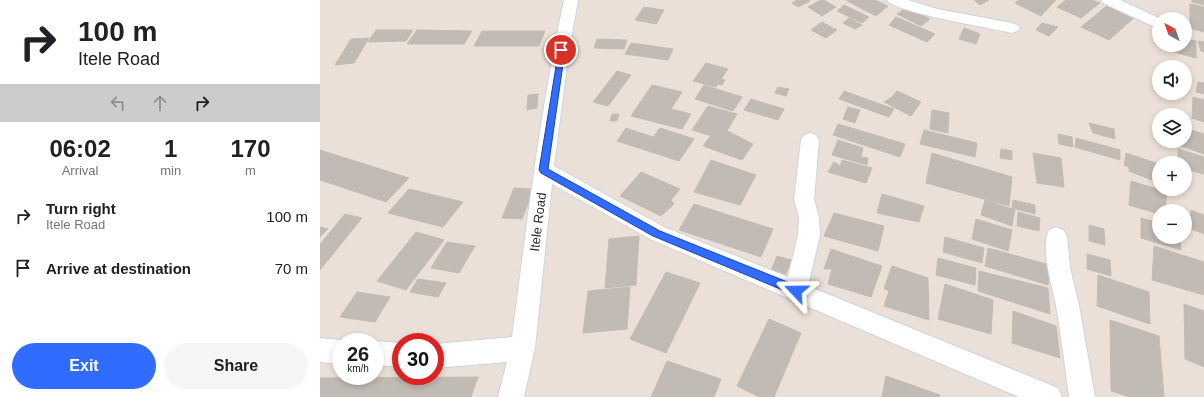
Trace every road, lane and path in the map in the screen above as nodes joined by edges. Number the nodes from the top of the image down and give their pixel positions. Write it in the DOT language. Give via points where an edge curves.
graph roads {
  1 [pos="571,0"];
  2 [pos="894,0"];
  3 [pos="1108,0"];
  4 [pos="1152,21"];
  5 [pos="1012,28"];
  6 [pos="810,140"];
  7 [pos="544,170"];
  8 [pos="1056,236"];
  9 [pos="796,291"];
  10 [pos="523,348"];
  11 [pos="320,350"];
  12 [pos="332,351"];
  13 [pos="444,355"];
  14 [pos="511,397"];
  15 [pos="1049,397"];
  16 [pos="1082,397"];
  1 -- 7 [label="street, Itele Road" via="561,50"];
  2 -- 5 [label="street" via="946,16"];
  3 -- 4 [label="street"];
  6 -- 9 [label="street" via="804,199 809,218 809,235"];
  7 -- 9 [label="street" via="657,234"];
  7 -- 10 [label="street, Itele Road"];
  8 -- 16 [label="street" via="1059,268"];
  9 -- 15 [label="street"];
  10 -- 13 [label="street"];
  10 -- 14 [label="street, Itele Road"];
  11 -- 12 [label="street"];
}
